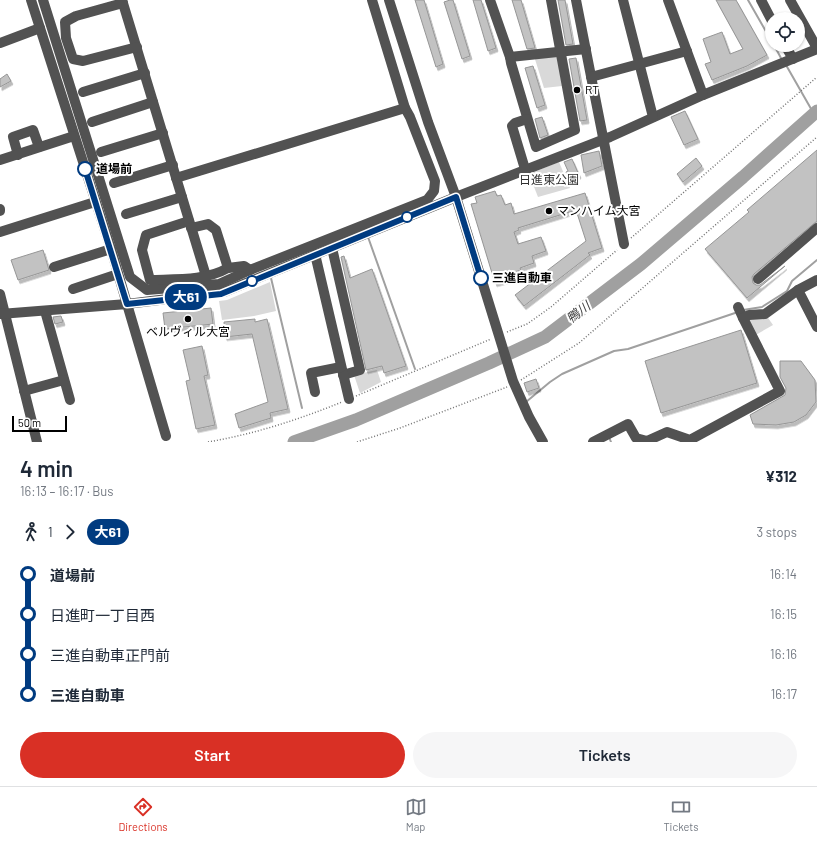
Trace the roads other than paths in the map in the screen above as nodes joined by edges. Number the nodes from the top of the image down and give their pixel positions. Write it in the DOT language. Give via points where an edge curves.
graph roads {
  1 [pos="31,0"];
  2 [pos="43,0"];
  3 [pos="372,0"];
  4 [pos="389,0"];
  5 [pos="490,0"];
  6 [pos="551,0"];
  7 [pos="576,0"];
  8 [pos="624,0"];
  9 [pos="668,0"];
  10 [pos="761,0"];
  11 [pos="790,0"];
  12 [pos="123,1"];
  13 [pos="767,12"];
  14 [pos="40,28"];
  15 [pos="0,43"];
  16 [pos="137,47"];
  17 [pos="586,49"];
  18 [pos="817,49"];
  19 [pos="560,51"];
  20 [pos="687,51"];
  21 [pos="789,52"];
  22 [pos="510,56"];
  23 [pos="793,59"];
  24 [pos="640,63"];
  25 [pos="144,73"];
  26 [pos="591,77"];
  27 [pos="83,92"];
  28 [pos="703,95"];
  29 [pos="153,102"];
  30 [pos="405,108"];
  31 [pos="653,117"];
  32 [pos="527,119"];
  33 [pos="92,122"];
  34 [pos="163,133"];
  35 [pos="74,136"];
  36 [pos="603,139"];
  37 [pos="39,147"];
  38 [pos="101,152"];
  39 [pos="18,154"];
  40 [pos="0,159"];
  41 [pos="173,166"];
  42 [pos="525,169"];
  43 [pos="176,178"];
  44 [pos="114,184"];
  45 [pos="182,196"];
  46 [pos="456,197"];
  47 [pos="95,202"];
  48 [pos="126,214"];
  49 [pos="190,224"];
  50 [pos="817,228"];
  51 [pos="0,232"];
  52 [pos="624,244"];
  53 [pos="332,248"];
  54 [pos="111,249"];
  55 [pos="315,254"];
  56 [pos="54,267"];
  57 [pos="228,268"];
  58 [pos="250,270"];
  59 [pos="118,274"];
  60 [pos="206,276"];
  61 [pos="758,279"];
  62 [pos="817,280"];
  63 [pos="73,289"];
  64 [pos="798,290"];
  65 [pos="0,294"];
  66 [pos="127,304"];
  67 [pos="738,307"];
  68 [pos="45,311"];
  69 [pos="3,314"];
  70 [pos="743,318"];
  71 [pos="817,327"];
  72 [pos="342,371"];
  73 [pos="64,380"];
  74 [pos="24,391"];
  75 [pos="315,392"];
  76 [pos="349,399"];
  77 [pos="70,400"];
  78 [pos="166,436"];
  79 [pos="690,441"];
  80 [pos="37,442"];
  81 [pos="543,442"];
  82 [pos="593,442"];
  1 -- 14 [label="street"];
  2 -- 58 [label="street" via="130,277 147,290 219,284"];
  3 -- 30 [label="street"];
  4 -- 46 [label="street" via="428,122"];
  5 -- 22 [label="street"];
  6 -- 19 [label="street"];
  7 -- 17 [label="street"];
  8 -- 24 [label="street"];
  9 -- 20 [label="street"];
  10 -- 13 [label="street"];
  11 -- 18 [label="street"];
  12 -- 16 [label="street"];
  12 -- 16 [label="street" via="65,22 66,38 74,59 83,61"];
  14 -- 15 [label="street"];
  14 -- 35 [label="street"];
  16 -- 25 [label="street"];
  17 -- 19 [label="street"];
  17 -- 26 [label="street"];
  18 -- 23 [label="street"];
  19 -- 22 [label="street"];
  19 -- 32 [label="street" via="575,130 536,147"];
  20 -- 24 [label="street"];
  20 -- 28 [label="street"];
  21 -- 23 [label="street"];
  22 -- 32 [label="street"];
  23 -- 28 [label="street"];
  24 -- 26 [label="street"];
  24 -- 31 [label="street"];
  25 -- 27 [label="street"];
  25 -- 29 [label="street"];
  26 -- 36 [label="street"];
  28 -- 31 [label="street"];
  29 -- 33 [label="street"];
  29 -- 34 [label="street"];
  30 -- 43 [label="street"];
  30 -- 58 [label="street" via="435,181 434,191 428,200"];
  31 -- 36 [label="street"];
  32 -- 42 [label="street" via="512,126"];
  34 -- 38 [label="street"];
  34 -- 41 [label="street"];
  35 -- 37 [label="street"];
  35 -- 47 [label="street"];
  36 -- 42 [label="street"];
  36 -- 52 [label="street"];
  37 -- 39 [label="street"];
  37 -- 39 [label="street" via="34,130 13,136"];
  39 -- 40 [label="street"];
  41 -- 43 [label="street"];
  41 -- 44 [label="street"];
  42 -- 46 [label="street"];
  43 -- 45 [label="street"];
  45 -- 48 [label="street"];
  45 -- 49 [label="street"];
  46 -- 53 [label="street"];
  46 -- 81 [label="street" via="514,382"];
  47 -- 51 [label="street"];
  47 -- 54 [label="street"];
  49 -- 57 [label="street" via="208,224 216,230"];
  49 -- 60 [label="street"];
  49 -- 60 [label="street" via="146,235 142,250 150,280"];
  50 -- 61 [label="street"];
  53 -- 55 [label="street"];
  53 -- 72 [label="street" via="360,370"];
  54 -- 56 [label="street"];
  54 -- 59 [label="street"];
  55 -- 66 [label="street" via="221,294"];
  55 -- 72 [label="street"];
  57 -- 58 [label="street" via="244,266"];
  57 -- 60 [label="street"];
  59 -- 63 [label="street"];
  59 -- 66 [label="street"];
  62 -- 64 [label="street"];
  64 -- 70 [label="street" via="765,314"];
  64 -- 71 [label="street"];
  65 -- 69 [label="street"];
  66 -- 68 [label="street"];
  66 -- 78 [label="street"];
  67 -- 70 [label="street"];
  68 -- 69 [label="street"];
  68 -- 73 [label="street"];
  69 -- 74 [label="street"];
  70 -- 79 [label="street" via="780,391"];
  72 -- 75 [label="street" via="311,373"];
  72 -- 76 [label="street"];
  73 -- 74 [label="street"];
  73 -- 77 [label="street"];
  74 -- 80 [label="street"];
  79 -- 82 [label="street" via="667,432 647,441 636,438 628,424"];
}
